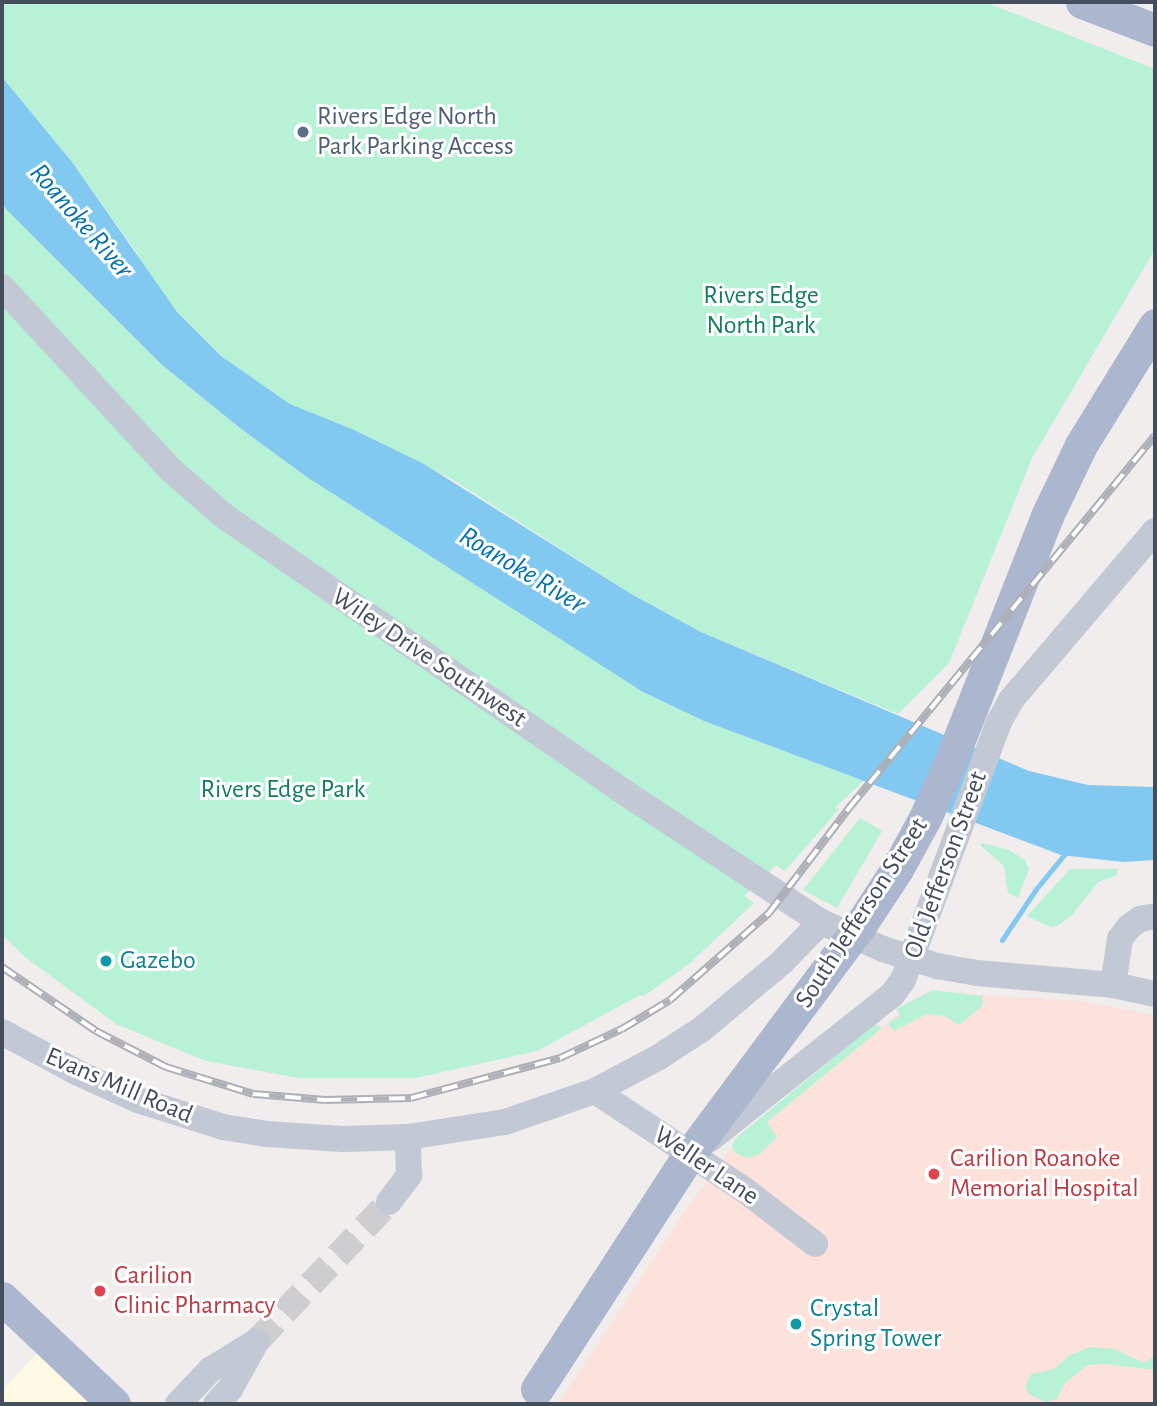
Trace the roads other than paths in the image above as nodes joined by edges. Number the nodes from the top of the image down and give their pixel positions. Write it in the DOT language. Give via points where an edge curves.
graph roads {
  1 [pos="1082,2"];
  2 [pos="1155,30"];
  3 [pos="2,287"];
  4 [pos="1155,325"];
  5 [pos="1155,531"];
  6 [pos="1155,916"];
  7 [pos="821,922"];
  8 [pos="911,959"];
  9 [pos="1113,985"];
  10 [pos="1155,993"];
  11 [pos="2,1032"];
  12 [pos="595,1091"];
  13 [pos="408,1137"];
  14 [pos="689,1154"];
  15 [pos="389,1202"];
  16 [pos="815,1244"];
  17 [pos="2,1298"];
  18 [pos="531,1399"];
  19 [pos="114,1404"];
  20 [pos="178,1404"];
  21 [pos="216,1404"];
  1 -- 2 [label="main road"];
  3 -- 7 [label="street, Wiley Drive Southwest" via="171,470 224,516"];
  4 -- 14 [label="main road, South Jefferson Street" via="1081,445 1047,516 925,818 857,930"];
  5 -- 8 [label="street, Old Jefferson Street" via="1012,700 999,722"];
  6 -- 9 [label="street" via="1129,926 1121,939"];
  7 -- 8 [label="street, Wiley Drive Southwest"];
  7 -- 12 [label="street, Evans Mill Road" via="782,962 702,1029"];
  8 -- 9 [label="street, Wiley Drive Southwest" via="977,973"];
  8 -- 14 [label="street, Old Jefferson Street" via="892,995"];
  9 -- 10 [label="street, Wiley Drive Southwest"];
  11 -- 13 [label="street, Evans Mill Road" via="138,1100 223,1127 343,1139"];
  12 -- 13 [label="street, Evans Mill Road" via="505,1122"];
  12 -- 14 [label="street, Weller Lane"];
  13 -- 15 [label="street" via="409,1175"];
  14 -- 16 [label="street, Weller Lane"];
  14 -- 18 [label="main road, South Jefferson Street"];
  17 -- 19 [label="main road"];
  20 -- 21 [label="street" via="210,1370 257,1341 230,1389"];
}
